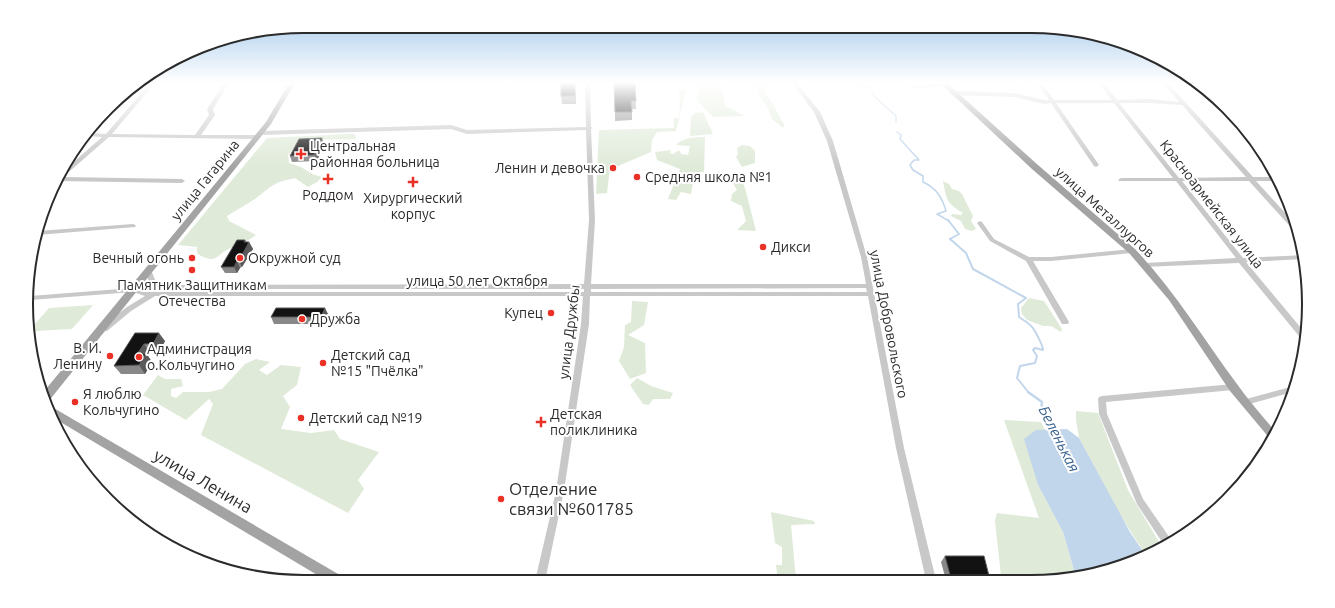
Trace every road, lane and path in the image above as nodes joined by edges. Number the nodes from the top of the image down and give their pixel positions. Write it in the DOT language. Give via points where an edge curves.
graph roads {
  1 [pos="128,111"];
  2 [pos="211,111"];
  3 [pos="276,111"];
  4 [pos="589,111"];
  5 [pos="816,111"];
  6 [pos="973,111"];
  7 [pos="1058,111"];
  8 [pos="1123,111"];
  9 [pos="1190,111"];
  10 [pos="590,128"];
  11 [pos="92,135"];
  12 [pos="108,135"];
  13 [pos="259,135"];
  14 [pos="197,136"];
  15 [pos="1096,165"];
  16 [pos="69,168"];
  17 [pos="64,178"];
  18 [pos="1271,179"];
  19 [pos="1121,180"];
  20 [pos="1178,180"];
  21 [pos="1250,180"];
  22 [pos="182,181"];
  23 [pos="980,223"];
  24 [pos="1290,224"];
  25 [pos="133,226"];
  26 [pos="42,233"];
  27 [pos="1132,251"];
  28 [pos="1298,257"];
  29 [pos="1028,259"];
  30 [pos="1242,260"];
  31 [pos="1145,265"];
  32 [pos="148,270"];
  33 [pos="870,286"];
  34 [pos="162,287"];
  35 [pos="133,290"];
  36 [pos="588,290"];
  37 [pos="155,294"];
  38 [pos="871,294"];
  39 [pos="33,298"];
  40 [pos="1065,322"];
  41 [pos="1300,332"];
  42 [pos="96,335"];
  43 [pos="1233,387"];
  44 [pos="1288,391"];
  45 [pos="48,394"];
  46 [pos="1246,402"];
  47 [pos="57,415"];
  48 [pos="1270,432"];
  49 [pos="1166,539"];
  50 [pos="329,575"];
  51 [pos="541,575"];
  52 [pos="930,575"];
  1 -- 12 [label="street"];
  2 -- 14 [label="street" via="211,118"];
  3 -- 13 [label="main road, улица Гагарина"];
  4 -- 10 [label="street, улица Дружбы"];
  5 -- 33 [label="street, улица Добровольского" via="830,141"];
  6 -- 27 [label="main road, улица Металлургов"];
  7 -- 15 [label="street"];
  8 -- 20 [label="street, Красноармейская улица"];
  9 -- 21 [label="street"];
  10 -- 13 [label="street" via="467,132 451,127"];
  10 -- 36 [label="street, улица Дружбы" via="592,220"];
  11 -- 12 [label="street"];
  12 -- 14 [label="street"];
  12 -- 16 [label="street"];
  13 -- 14 [label="street"];
  13 -- 32 [label="main road, улица Гагарина"];
  17 -- 22 [label="street"];
  18 -- 21 [label="street"];
  19 -- 20 [label="street"];
  20 -- 21 [label="street"];
  20 -- 30 [label="street, Красноармейская улица"];
  21 -- 24 [label="street"];
  23 -- 29 [label="street" via="992,240"];
  25 -- 26 [label="street"];
  27 -- 29 [label="street"];
  27 -- 31 [label="main road, улица Металлургов"];
  28 -- 30 [label="street"];
  29 -- 40 [label="street"];
  30 -- 31 [label="street"];
  30 -- 41 [label="street, Красноармейская улица"];
  31 -- 43 [label="main road, улица Металлургов" via="1182,310"];
  32 -- 34 [label="street" via="153,284"];
  32 -- 35 [label="main road, улица Гагарина"];
  33 -- 36 [label="street, улица 50 лет Октября"];
  33 -- 38 [label="street, улица Добровольского"];
  34 -- 35 [label="street, улица 50 лет Октября"];
  34 -- 36 [label="street, улица 50 лет Октября"];
  35 -- 37 [label="street, улица 50 лет Октября"];
  35 -- 39 [label="street"];
  35 -- 42 [label="main road, улица Гагарина"];
  36 -- 37 [label="street, улица 50 лет Октября"];
  36 -- 38 [label="street, улица 50 лет Октября"];
  36 -- 51 [label="street, улица Дружбы" via="560,490"];
  37 -- 42 [label="street"];
  38 -- 52 [label="street, улица Добровольского" via="900,448"];
  42 -- 45 [label="main road, улица Гагарина"];
  43 -- 46 [label="main road, улица Металлургов"];
  43 -- 49 [label="street" via="1102,399 1103,414 1140,501"];
  44 -- 46 [label="street"];
  46 -- 48 [label="main road, улица Металлургов"];
  47 -- 50 [label="main road, улица Ленина"];
}
